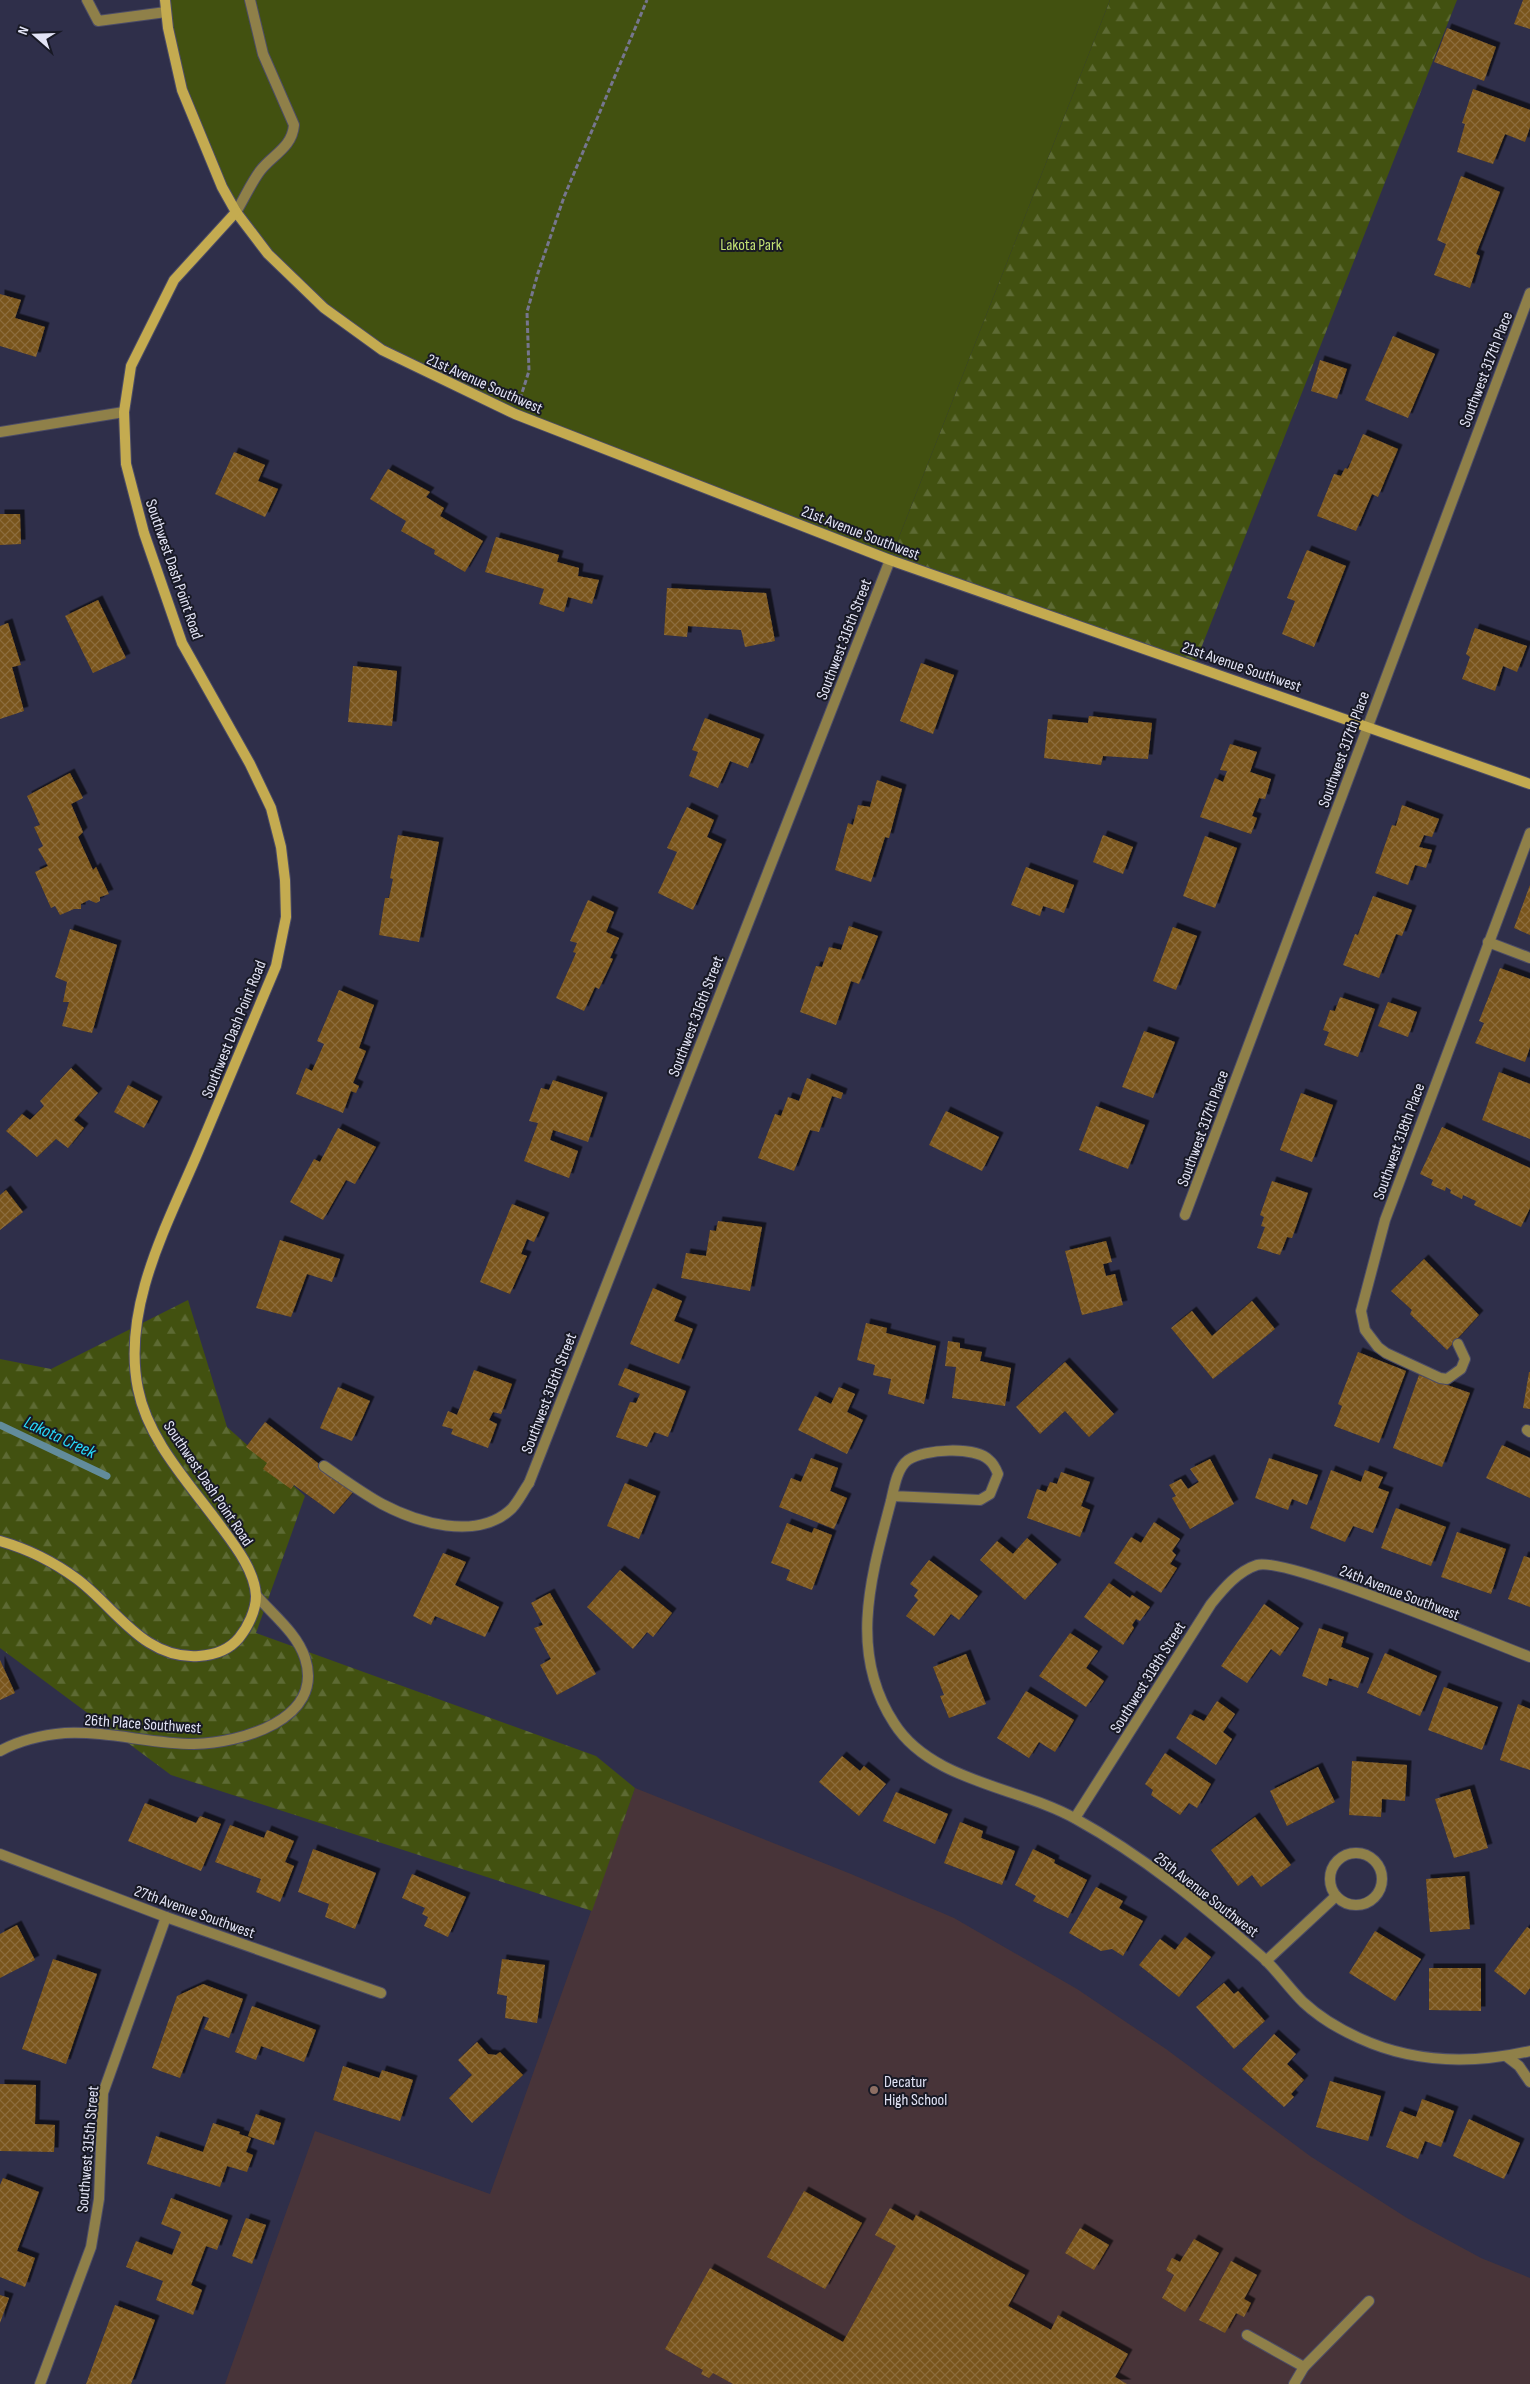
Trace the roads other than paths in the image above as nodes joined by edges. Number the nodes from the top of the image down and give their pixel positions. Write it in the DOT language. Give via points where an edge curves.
graph roads {
  1 [pos="87,0"];
  2 [pos="165,0"];
  3 [pos="250,0"];
  4 [pos="166,12"];
  5 [pos="236,212"];
  6 [pos="1530,293"];
  7 [pos="124,412"];
  8 [pos="0,432"];
  9 [pos="890,560"];
  10 [pos="1367,726"];
  11 [pos="1530,784"];
  12 [pos="1530,833"];
  13 [pos="1488,942"];
  14 [pos="1530,958"];
  15 [pos="1185,1216"];
  16 [pos="1458,1344"];
  17 [pos="324,1466"];
  18 [pos="892,1496"];
  19 [pos="0,1541"];
  20 [pos="1258,1564"];
  21 [pos="256,1595"];
  22 [pos="1530,1657"];
  23 [pos="0,1751"];
  24 [pos="1075,1818"];
  25 [pos="0,1854"];
  26 [pos="1336,1896"];
  27 [pos="166,1917"];
  28 [pos="1266,1961"];
  29 [pos="381,1993"];
  30 [pos="1530,2051"];
  31 [pos="1506,2056"];
  32 [pos="1530,2082"];
  33 [pos="1369,2301"];
  34 [pos="1248,2335"];
  35 [pos="1304,2367"];
  36 [pos="40,2384"];
  37 [pos="1294,2384"];
  1 -- 4 [label="street" via="98,21"];
  2 -- 4 [label="main road"];
  3 -- 5 [label="street" via="263,54 294,125 289,143 260,170"];
  4 -- 5 [label="main road" via="182,90"];
  5 -- 7 [label="main road, Southwest Dash Point Road" via="174,280 131,366"];
  5 -- 9 [label="main road, 21st Avenue Southwest" via="268,254 324,308 382,350 515,414"];
  6 -- 10 [label="street, Southwest 317th Place"];
  7 -- 8 [label="street"];
  7 -- 21 [label="main road, Southwest Dash Point Road" via="126,464 147,542 182,642 271,808 285,880 286,917 276,966 152,1264 136,1323 134,1347 142,1407 169,1456 238,1550"];
  9 -- 10 [label="main road, 21st Avenue Southwest"];
  9 -- 17 [label="street, Southwest 316th Street" via="529,1483 510,1511 486,1525 462,1527 412,1518 382,1504"];
  10 -- 11 [label="main road, 21st Avenue Southwest"];
  10 -- 15 [label="street, Southwest 317th Place"];
  12 -- 13 [label="street, Southwest 318th Place"];
  13 -- 14 [label="street"];
  13 -- 16 [label="street, Southwest 318th Place" via="1385,1220 1362,1311 1365,1330 1378,1347 1440,1378 1447,1379 1461,1369 1465,1359"];
  18 -- 18 [label="street, 25th Avenue Southwest" via="980,1500 990,1494 998,1474 990,1460 978,1454 955,1451 919,1454 906,1461"];
  18 -- 24 [label="street, 25th Avenue Southwest" via="866,1620 873,1679 895,1726 908,1741 945,1766"];
  19 -- 21 [label="main road" via="52,1563 91,1590 139,1637 182,1656 205,1656 229,1647 250,1620"];
  20 -- 22 [label="street, 24th Avenue Southwest" via="1281,1566 1325,1580"];
  20 -- 24 [label="street, Southwest 318th Street" via="1236,1577 1211,1604"];
  21 -- 23 [label="street, 26th Place Southwest" via="294,1639 304,1657 308,1681 303,1699 292,1712 241,1737 215,1742 177,1743 67,1733 30,1738"];
  24 -- 28 [label="street, 25th Avenue Southwest" via="1173,1883"];
  25 -- 27 [label="street, 27th Avenue Southwest"];
  26 -- 26 [label="street" via="1342,1902 1359,1906 1374,1898 1382,1884 1379,1867 1374,1860 1358,1853 1341,1857 1335,1863 1329,1880"];
  26 -- 28 [label="street"];
  27 -- 29 [label="street, 27th Avenue Southwest"];
  27 -- 36 [label="street, Southwest 315th Street" via="103,2093 99,2199 91,2247"];
  28 -- 31 [label="street, 25th Avenue Southwest" via="1319,2016 1377,2046 1430,2058"];
  30 -- 31 [label="street, 25th Avenue Southwest"];
  31 -- 32 [label="street" via="1519,2066"];
  33 -- 35 [label="street"];
  34 -- 35 [label="street"];
  35 -- 37 [label="street"];
}
